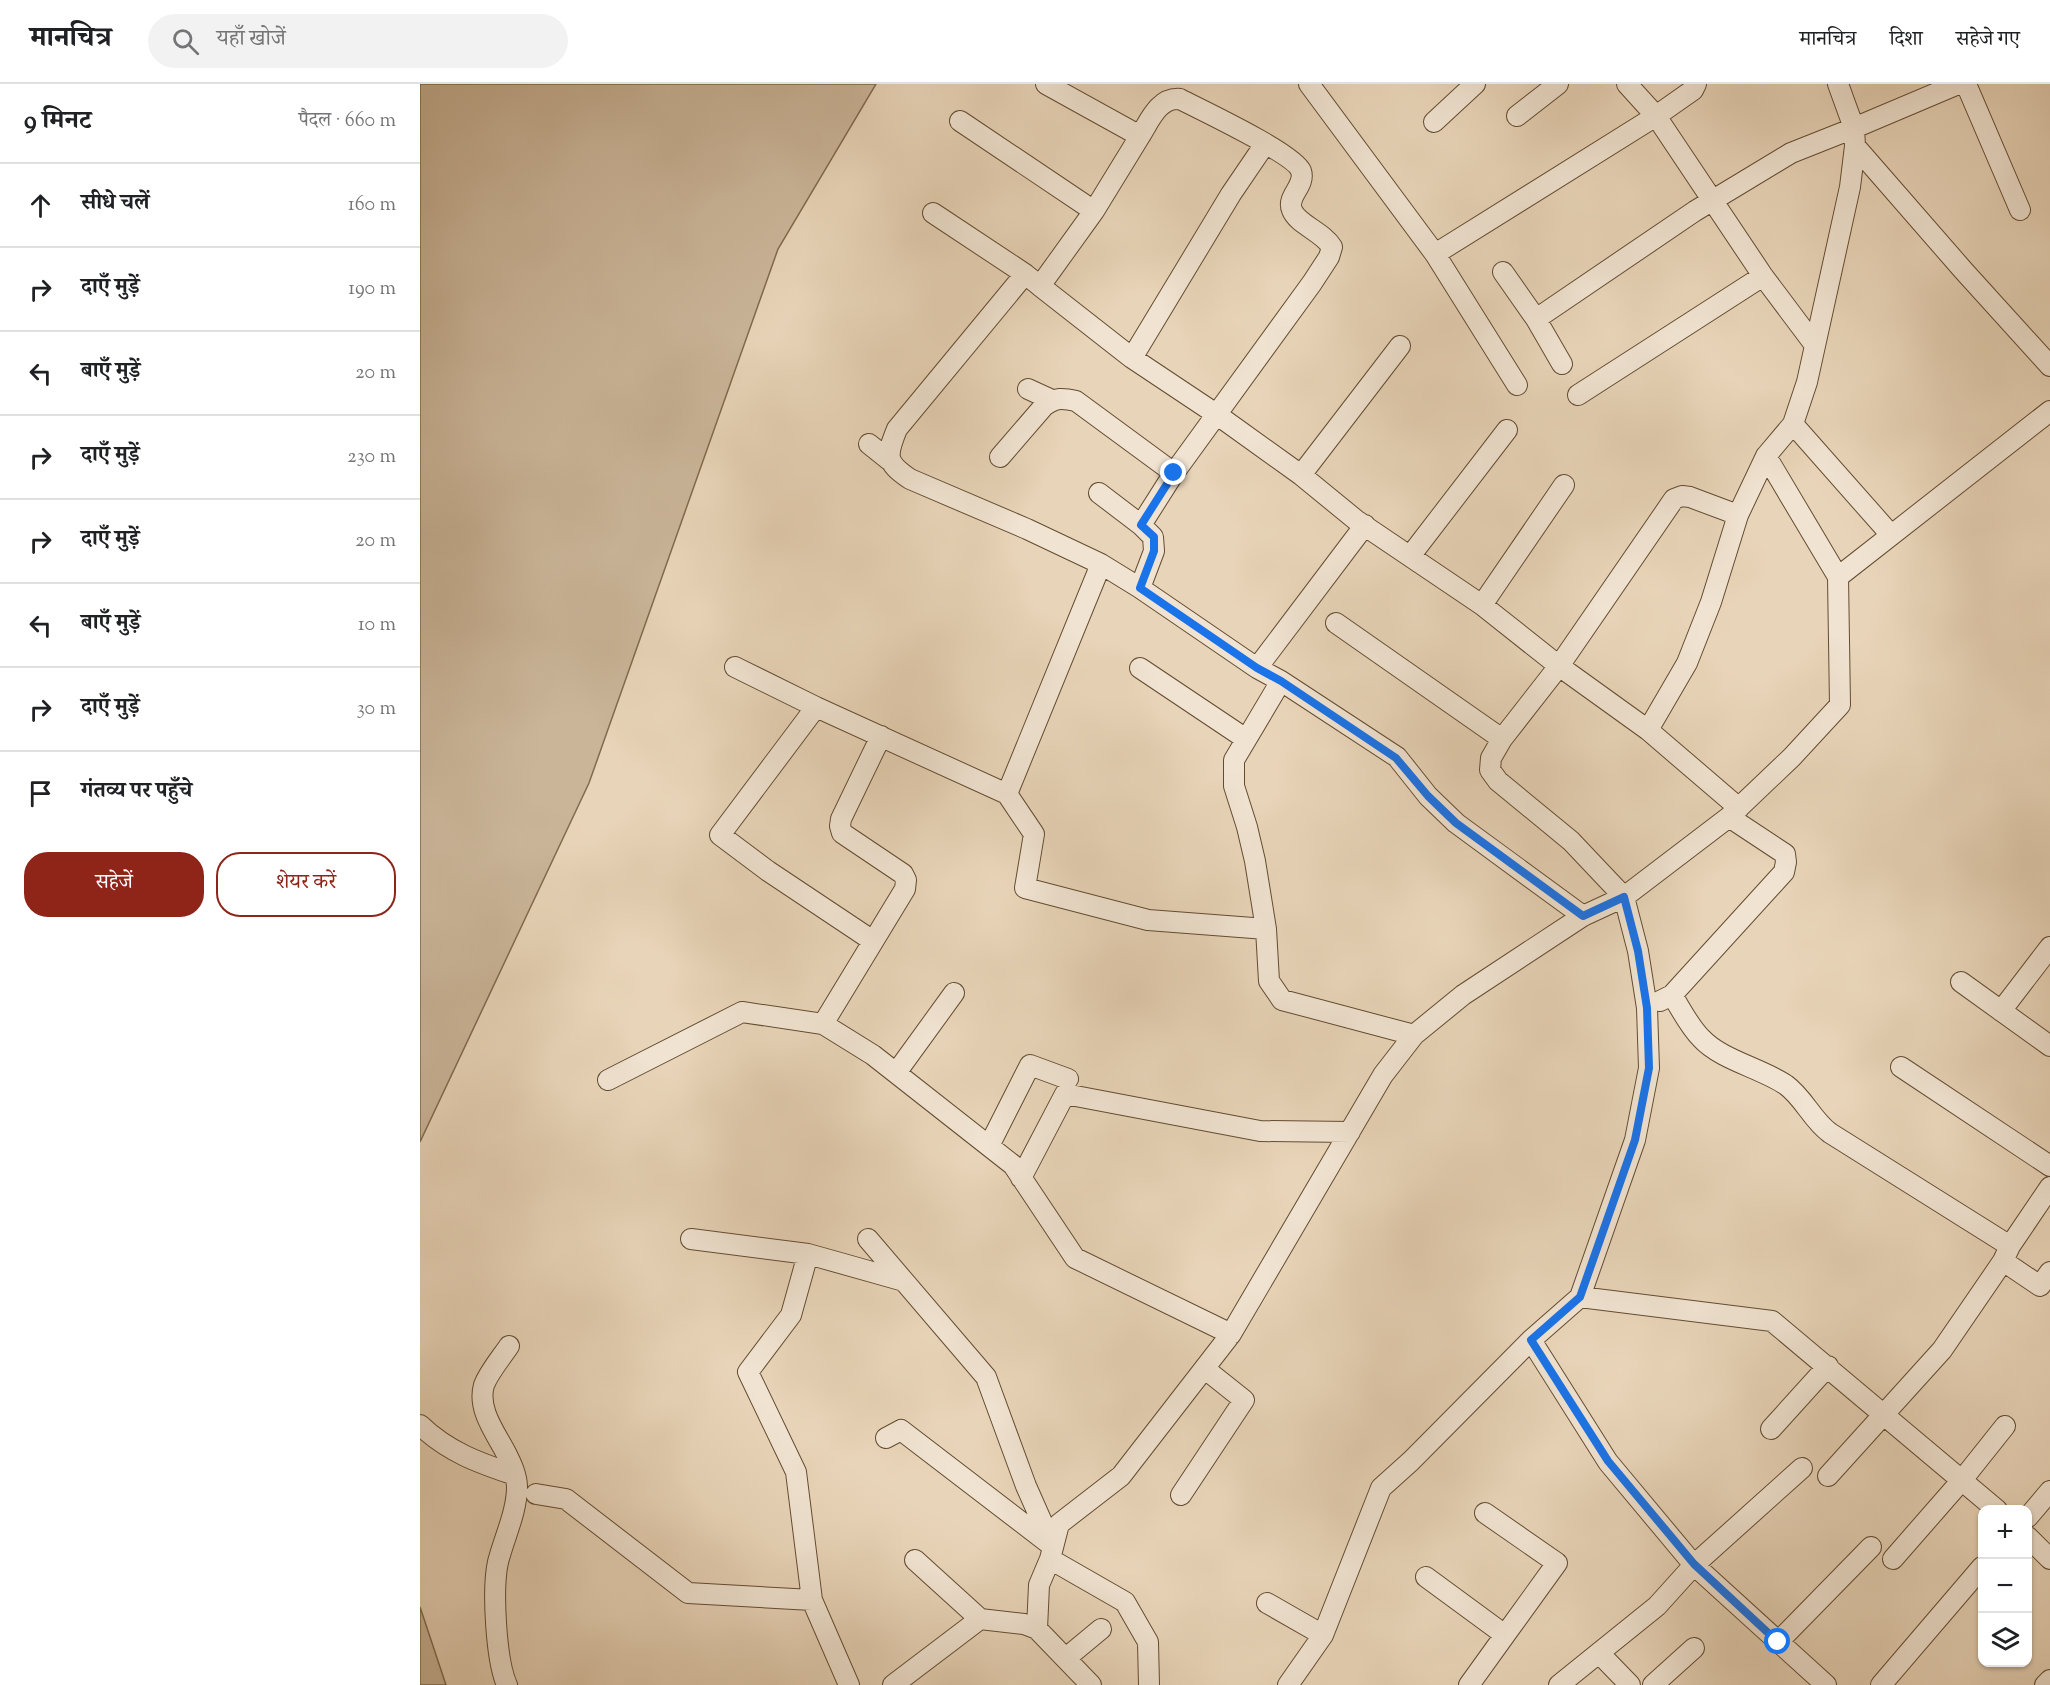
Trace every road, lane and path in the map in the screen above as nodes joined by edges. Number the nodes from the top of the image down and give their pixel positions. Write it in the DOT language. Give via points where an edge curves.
graph roads {
  1 [pos="1046,84"];
  2 [pos="1309,84"];
  3 [pos="1475,84"];
  4 [pos="1558,84"];
  5 [pos="1628,84"];
  6 [pos="1696,84"];
  7 [pos="1838,84"];
  8 [pos="1958,84"];
  9 [pos="1965,84"];
  10 [pos="1517,116"];
  11 [pos="1656,116"];
  12 [pos="960,121"];
  13 [pos="1434,122"];
  14 [pos="1140,136"];
  15 [pos="1855,137"];
  16 [pos="1265,144"];
  17 [pos="1712,199"];
  18 [pos="2020,210"];
  19 [pos="1094,211"];
  20 [pos="933,213"];
  21 [pos="1435,254"];
  22 [pos="1503,272"];
  23 [pos="1763,276"];
  24 [pos="1032,280"];
  25 [pos="1536,320"];
  26 [pos="1814,344"];
  27 [pos="1400,346"];
  28 [pos="1132,358"];
  29 [pos="1562,364"];
  30 [pos="2050,366"];
  31 [pos="1517,385"];
  32 [pos="1028,389"];
  33 [pos="1578,395"];
  34 [pos="1052,400"];
  35 [pos="2050,411"];
  36 [pos="1216,414"];
  37 [pos="1793,424"];
  38 [pos="1507,430"];
  39 [pos="869,444"];
  40 [pos="1766,456"];
  41 [pos="1000,457"];
  42 [pos="889,460"];
  43 [pos="1174,473"];
  44 [pos="1301,475"];
  45 [pos="1564,485"];
  46 [pos="1099,493"];
  47 [pos="1738,515"];
  48 [pos="1355,518"];
  49 [pos="1141,525"];
  50 [pos="1892,535"];
  51 [pos="1411,555"];
  52 [pos="1101,564"];
  53 [pos="1838,577"];
  54 [pos="1140,588"];
  55 [pos="1482,605"];
  56 [pos="1336,623"];
  57 [pos="1559,666"];
  58 [pos="735,667"];
  59 [pos="1140,668"];
  60 [pos="1257,668"];
  61 [pos="1281,681"];
  62 [pos="816,707"];
  63 [pos="1648,730"];
  64 [pos="881,736"];
  65 [pos="1246,739"];
  66 [pos="1503,739"];
  67 [pos="1007,794"];
  68 [pos="1734,813"];
  69 [pos="1624,897"];
  70 [pos="1583,916"];
  71 [pos="1266,929"];
  72 [pos="873,941"];
  73 [pos="2050,947"];
  74 [pos="1961,981"];
  75 [pos="954,993"];
  76 [pos="1672,995"];
  77 [pos="1647,1008"];
  78 [pos="2001,1011"];
  79 [pos="823,1024"];
  80 [pos="1414,1035"];
  81 [pos="2050,1046"];
  82 [pos="1901,1066"];
  83 [pos="896,1073"];
  84 [pos="1068,1079"];
  85 [pos="608,1080"];
  86 [pos="1350,1132"];
  87 [pos="989,1146"];
  88 [pos="2050,1166"];
  89 [pos="1021,1178"];
  90 [pos="2050,1187"];
  91 [pos="691,1239"];
  92 [pos="868,1239"];
  93 [pos="808,1254"];
  94 [pos="2006,1254"];
  95 [pos="2050,1272"];
  96 [pos="904,1281"];
  97 [pos="1580,1297"];
  98 [pos="1232,1335"];
  99 [pos="1531,1340"];
  100 [pos="509,1347"];
  101 [pos="1828,1366"];
  102 [pos="1205,1369"];
  103 [pos="1883,1414"];
  104 [pos="420,1425"];
  105 [pos="2005,1426"];
  106 [pos="1771,1429"];
  107 [pos="886,1438"];
  108 [pos="1802,1468"];
  109 [pos="515,1475"];
  110 [pos="1828,1476"];
  111 [pos="1962,1480"];
  112 [pos="2050,1491"];
  113 [pos="536,1494"];
  114 [pos="1181,1495"];
  115 [pos="1992,1505"];
  116 [pos="2032,1512"];
  117 [pos="1485,1513"];
  118 [pos="2032,1540"];
  119 [pos="1871,1546"];
  120 [pos="1052,1553"];
  121 [pos="1893,1558"];
  122 [pos="2050,1559"];
  123 [pos="915,1560"];
  124 [pos="1694,1564"];
  125 [pos="1978,1573"];
  126 [pos="1426,1576"];
  127 [pos="812,1600"];
  128 [pos="1267,1603"];
  129 [pos="980,1619"];
  130 [pos="1038,1629"];
  131 [pos="1101,1629"];
  132 [pos="1323,1635"];
  133 [pos="1505,1635"];
  134 [pos="1778,1642"];
  135 [pos="1694,1648"];
  136 [pos="1599,1653"];
  137 [pos="1066,1658"];
  138 [pos="2050,1680"];
  139 [pos="507,1685"];
  140 [pos="849,1685"];
  141 [pos="893,1685"];
  142 [pos="1091,1685"];
  143 [pos="1149,1685"];
  144 [pos="1288,1685"];
  145 [pos="1469,1685"];
  146 [pos="1559,1685"];
  147 [pos="1630,1685"];
  148 [pos="1653,1685"];
  149 [pos="1826,1685"];
  150 [pos="1881,1685"];
  151 [pos="2045,1685"];
  1 -- 14 [label="street"];
  2 -- 21 [label="street"];
  3 -- 13 [label="street"];
  4 -- 10 [label="street"];
  5 -- 11 [label="street"];
  6 -- 11 [label="street"];
  7 -- 15 [label="street"];
  8 -- 15 [label="street"];
  9 -- 18 [label="street"];
  11 -- 17 [label="street"];
  11 -- 21 [label="street"];
  12 -- 19 [label="street"];
  14 -- 16 [label="street" via="1161,104 1171,98 1180,99"];
  14 -- 19 [label="street"];
  15 -- 17 [label="street" via="1791,153"];
  15 -- 26 [label="street" via="1850,187"];
  15 -- 30 [label="street" via="1963,270"];
  16 -- 28 [label="street"];
  16 -- 36 [label="street" via="1301,170 1302,180 1291,202 1292,210 1332,247 1312,283"];
  17 -- 23 [label="street"];
  17 -- 25 [label="street"];
  19 -- 24 [label="street"];
  20 -- 24 [label="street"];
  21 -- 31 [label="street"];
  22 -- 25 [label="street"];
  23 -- 26 [label="street"];
  23 -- 33 [label="street"];
  24 -- 28 [label="street"];
  24 -- 42 [label="street" via="897,429"];
  25 -- 29 [label="street"];
  26 -- 37 [label="street"];
  27 -- 44 [label="street"];
  28 -- 36 [label="street"];
  32 -- 34 [label="street"];
  34 -- 41 [label="street"];
  34 -- 43 [label="street" via="1062,397 1076,401"];
  35 -- 50 [label="street"];
  36 -- 43 [label="street"];
  36 -- 44 [label="street"];
  37 -- 40 [label="street"];
  37 -- 50 [label="street"];
  38 -- 51 [label="street"];
  39 -- 42 [label="street"];
  40 -- 47 [label="street"];
  40 -- 53 [label="street"];
  42 -- 52 [label="street" via="910,479"];
  43 -- 49 [label="street"];
  44 -- 48 [label="street"];
  45 -- 55 [label="street"];
  46 -- 49 [label="street"];
  47 -- 57 [label="street" via="1690,497 1674,499"];
  47 -- 63 [label="street" via="1687,663"];
  48 -- 51 [label="street"];
  48 -- 60 [label="street"];
  49 -- 54 [label="street" via="1154,537 1154,551"];
  50 -- 53 [label="street"];
  51 -- 55 [label="street"];
  52 -- 54 [label="street"];
  52 -- 67 [label="street"];
  53 -- 68 [label="street" via="1840,705"];
  54 -- 60 [label="street"];
  55 -- 57 [label="street"];
  56 -- 66 [label="street"];
  57 -- 63 [label="street"];
  57 -- 66 [label="street"];
  58 -- 62 [label="street"];
  59 -- 65 [label="street"];
  60 -- 61 [label="street"];
  61 -- 65 [label="street"];
  61 -- 70 [label="street" via="1396,758 1456,823"];
  62 -- 64 [label="street"];
  62 -- 72 [label="street" via="720,835"];
  63 -- 68 [label="street"];
  64 -- 67 [label="street"];
  64 -- 72 [label="street" via="840,826 842,833 903,874 906,880"];
  65 -- 71 [label="street" via="1234,760 1234,786 1247,827"];
  66 -- 69 [label="street" via="1491,758 1490,770 1498,782 1571,841"];
  67 -- 71 [label="street" via="1034,834 1025,888 1148,920"];
  68 -- 69 [label="street"];
  68 -- 76 [label="street" via="1785,855 1784,873"];
  69 -- 70 [label="street"];
  69 -- 77 [label="street"];
  70 -- 80 [label="street" via="1463,995"];
  71 -- 80 [label="street" via="1269,981 1282,1000"];
  72 -- 79 [label="street"];
  73 -- 78 [label="street"];
  74 -- 78 [label="street"];
  75 -- 83 [label="street"];
  76 -- 77 [label="street"];
  76 -- 94 [label="street" via="1701,1039 1787,1085 1819,1125"];
  77 -- 97 [label="street" via="1649,1068 1635,1140"];
  78 -- 81 [label="street"];
  79 -- 83 [label="street"];
  79 -- 85 [label="street" via="742,1012"];
  80 -- 86 [label="street" via="1383,1075"];
  82 -- 88 [label="street"];
  83 -- 87 [label="street"];
  84 -- 87 [label="street" via="1030,1065"];
  86 -- 89 [label="street" via="1260,1131 1065,1094"];
  86 -- 98 [label="street"];
  87 -- 89 [label="street"];
  89 -- 98 [label="street" via="1075,1258"];
  90 -- 94 [label="street"];
  91 -- 93 [label="street"];
  92 -- 96 [label="street"];
  93 -- 96 [label="street"];
  93 -- 127 [label="street" via="791,1315 748,1372 796,1472"];
  94 -- 95 [label="street" via="2040,1286"];
  94 -- 103 [label="street" via="1942,1350"];
  96 -- 120 [label="street" via="986,1377"];
  97 -- 99 [label="street"];
  97 -- 101 [label="street" via="1772,1321"];
  98 -- 102 [label="street"];
  99 -- 124 [label="street" via="1608,1461"];
  99 -- 132 [label="street" via="1381,1488"];
  100 -- 109 [label="street" via="485,1383 481,1399"];
  101 -- 103 [label="street"];
  101 -- 106 [label="street"];
  102 -- 114 [label="street" via="1245,1400"];
  102 -- 120 [label="street" via="1121,1476 1059,1524"];
  103 -- 110 [label="street"];
  103 -- 111 [label="street"];
  104 -- 109 [label="street" via="468,1459"];
  105 -- 111 [label="street"];
  107 -- 120 [label="street" via="901,1430"];
  108 -- 124 [label="street"];
  109 -- 139 [label="street" via="518,1486 498,1564 496,1588"];
  111 -- 115 [label="street"];
  111 -- 121 [label="street"];
  112 -- 116 [label="street"];
  113 -- 127 [label="street" via="566,1499 688,1593"];
  117 -- 133 [label="street" via="1563,1555"];
  118 -- 122 [label="street"];
  119 -- 134 [label="street"];
  120 -- 130 [label="street" via="1039,1585"];
  120 -- 143 [label="street" via="1125,1602 1148,1642"];
  123 -- 129 [label="street"];
  124 -- 134 [label="street"];
  124 -- 136 [label="street" via="1657,1606"];
  125 -- 150 [label="street"];
  126 -- 133 [label="street"];
  127 -- 140 [label="street"];
  128 -- 132 [label="street"];
  129 -- 130 [label="street"];
  129 -- 141 [label="street"];
  130 -- 137 [label="street"];
  131 -- 137 [label="street"];
  132 -- 144 [label="street"];
  133 -- 145 [label="street"];
  134 -- 149 [label="street"];
  135 -- 148 [label="street"];
  136 -- 146 [label="street"];
  136 -- 147 [label="street"];
  137 -- 142 [label="street"];
  138 -- 151 [label="street"];
}
